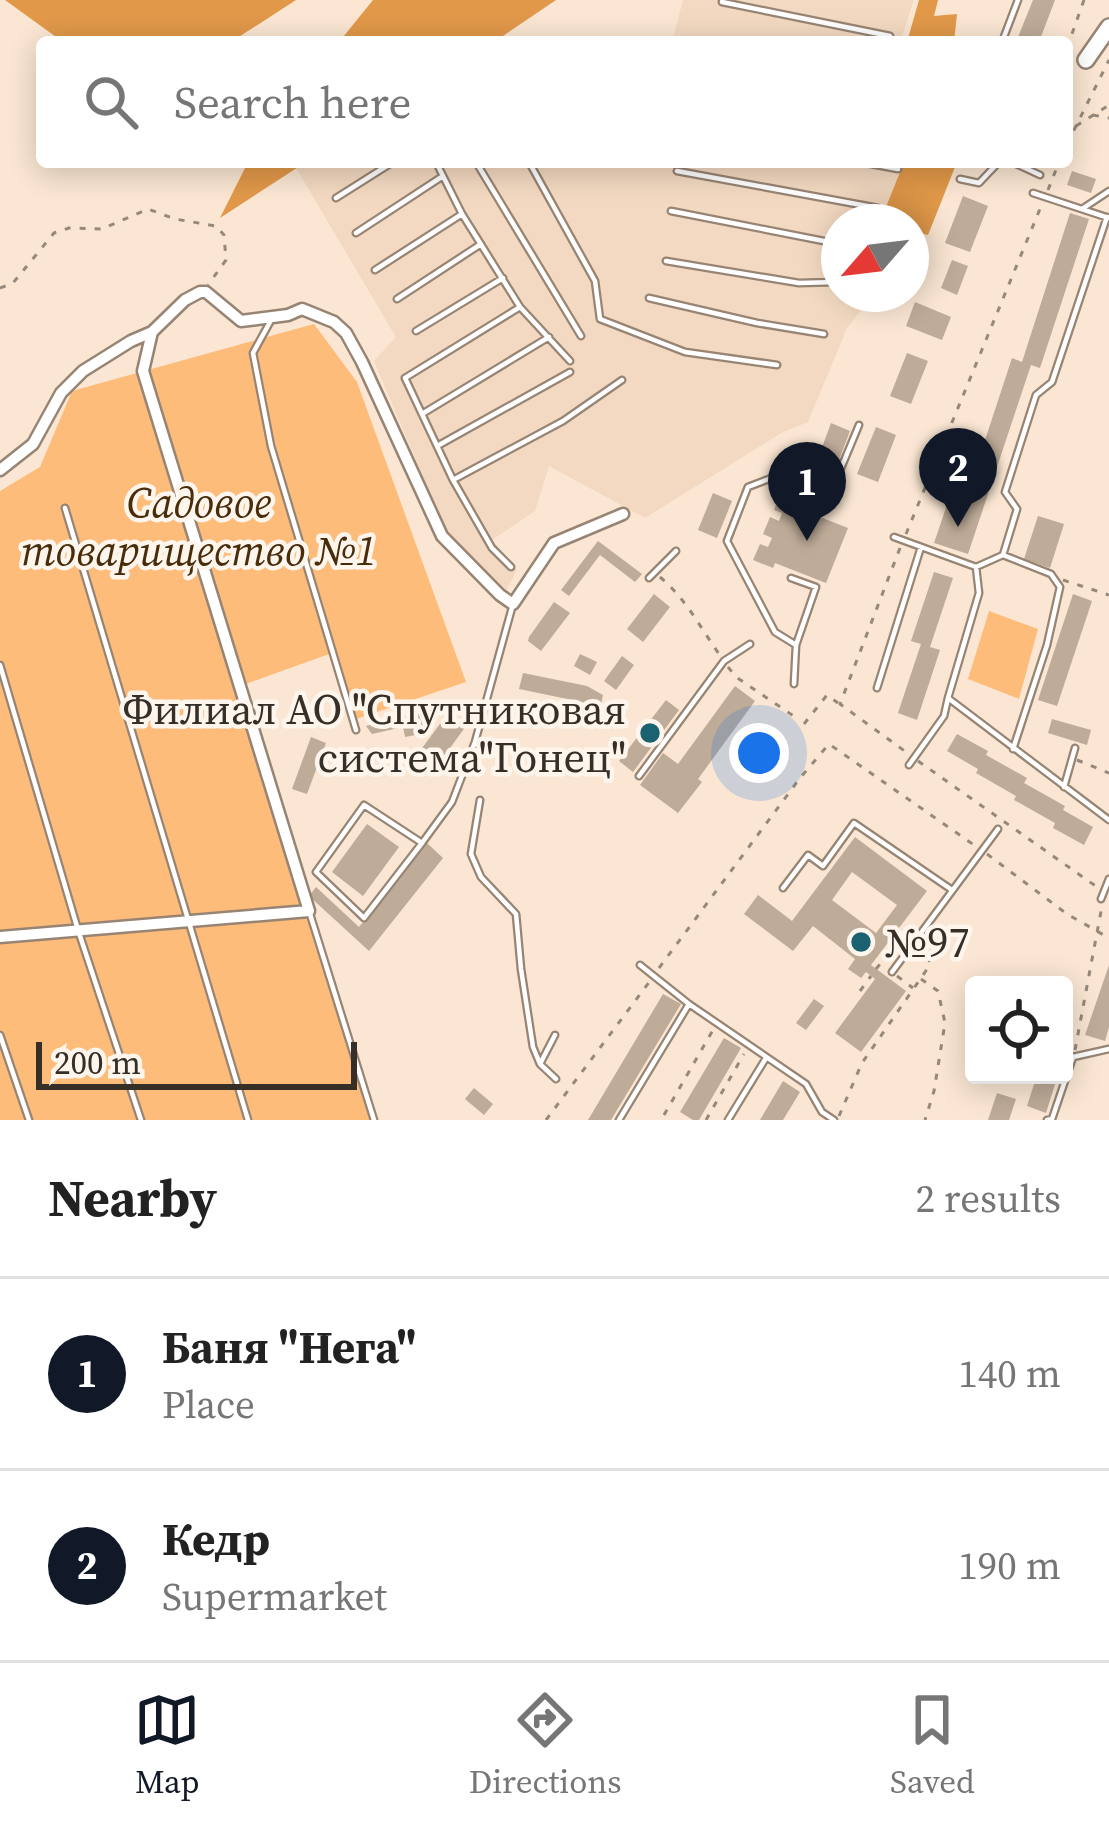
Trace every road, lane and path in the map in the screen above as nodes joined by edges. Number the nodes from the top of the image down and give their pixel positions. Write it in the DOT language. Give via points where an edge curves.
graph roads {
  1 [pos="1018,0"];
  2 [pos="1084,0"];
  3 [pos="722,2"];
  4 [pos="1109,27"];
  5 [pos="890,36"];
  6 [pos="1004,36"];
  7 [pos="1071,36"];
  8 [pos="1086,60"];
  9 [pos="1109,60"];
  10 [pos="1109,105"];
  11 [pos="1093,115"];
  12 [pos="1109,118"];
  13 [pos="1074,127"];
  14 [pos="383,168"];
  15 [pos="439,168"];
  16 [pos="480,168"];
  17 [pos="533,168"];
  18 [pos="893,168"];
  19 [pos="993,168"];
  20 [pos="1025,168"];
  21 [pos="1057,168"];
  22 [pos="898,169"];
  23 [pos="677,171"];
  24 [pos="1040,175"];
  25 [pos="443,176"];
  26 [pos="960,179"];
  27 [pos="1109,191"];
  28 [pos="1033,193"];
  29 [pos="1045,197"];
  30 [pos="335,198"];
  31 [pos="856,204"];
  32 [pos="1082,209"];
  33 [pos="671,211"];
  34 [pos="462,214"];
  35 [pos="1108,218"];
  36 [pos="356,233"];
  37 [pos="821,240"];
  38 [pos="481,244"];
  39 [pos="666,261"];
  40 [pos="375,270"];
  41 [pos="503,278"];
  42 [pos="821,282"];
  43 [pos="0,287"];
  44 [pos="206,292"];
  45 [pos="650,298"];
  46 [pos="397,299"];
  47 [pos="520,308"];
  48 [pos="272,317"];
  49 [pos="416,331"];
  50 [pos="152,332"];
  51 [pos="824,334"];
  52 [pos="581,336"];
  53 [pos="549,338"];
  54 [pos="570,361"];
  55 [pos="777,365"];
  56 [pos="570,372"];
  57 [pos="622,380"];
  58 [pos="422,414"];
  59 [pos="859,425"];
  60 [pos="437,446"];
  61 [pos="0,470"];
  62 [pos="453,480"];
  63 [pos="65,508"];
  64 [pos="623,514"];
  65 [pos="894,538"];
  66 [pos="903,541"];
  67 [pos="921,547"];
  68 [pos="676,550"];
  69 [pos="1003,555"];
  70 [pos="511,567"];
  71 [pos="976,567"];
  72 [pos="649,578"];
  73 [pos="791,578"];
  74 [pos="1076,584"];
  75 [pos="1109,595"];
  76 [pos="513,604"];
  77 [pos="750,644"];
  78 [pos="796,645"];
  79 [pos="724,662"];
  80 [pos="0,665"];
  81 [pos="794,684"];
  82 [pos="877,688"];
  83 [pos="948,698"];
  84 [pos="840,704"];
  85 [pos="798,719"];
  86 [pos="804,724"];
  87 [pos="356,730"];
  88 [pos="1075,748"];
  89 [pos="1013,749"];
  90 [pos="1072,758"];
  91 [pos="909,765"];
  92 [pos="1109,773"];
  93 [pos="639,776"];
  94 [pos="1064,787"];
  95 [pos="480,800"];
  96 [pos="1109,820"];
  97 [pos="998,829"];
  98 [pos="422,843"];
  99 [pos="982,850"];
  100 [pos="1109,878"];
  101 [pos="783,888"];
  102 [pos="952,890"];
  103 [pos="1105,891"];
  104 [pos="1101,899"];
  105 [pos="309,911"];
  106 [pos="189,921"];
  107 [pos="925,927"];
  108 [pos="78,930"];
  109 [pos="1097,932"];
  110 [pos="0,937"];
  111 [pos="1109,938"];
  112 [pos="640,965"];
  113 [pos="876,969"];
  114 [pos="892,972"];
  115 [pos="654,976"];
  116 [pos="871,976"];
  117 [pos="921,979"];
  118 [pos="915,989"];
  119 [pos="860,991"];
  120 [pos="689,1004"];
  121 [pos="717,1023"];
  122 [pos="0,1034"];
  123 [pos="555,1035"];
  124 [pos="749,1046"];
  125 [pos="1109,1049"];
  126 [pos="766,1057"];
  127 [pos="1073,1057"];
  128 [pos="540,1064"];
  129 [pos="556,1079"];
  130 [pos="1064,1084"];
  131 [pos="668,1118"];
  132 [pos="29,1120"];
  133 [pos="142,1120"];
  134 [pos="248,1120"];
  135 [pos="374,1120"];
  136 [pos="546,1120"];
  137 [pos="619,1120"];
  138 [pos="706,1120"];
  139 [pos="728,1120"];
  140 [pos="836,1120"];
  141 [pos="925,1120"];
  142 [pos="1047,1120"];
  1 -- 6 [label="lane"];
  2 -- 7 [label="path"];
  3 -- 5 [label="lane"];
  4 -- 8 [label="street"];
  9 -- 13 [label="path"];
  10 -- 11 [label="path"];
  11 -- 12 [label="path"];
  11 -- 13 [label="path"];
  14 -- 30 [label="lane"];
  15 -- 25 [label="lane"];
  16 -- 52 [label="lane"];
  17 -- 55 [label="lane" via="595,281 600,319 685,352"];
  18 -- 22 [label="lane"];
  19 -- 26 [label="lane" via="979,183"];
  20 -- 24 [label="lane"];
  21 -- 29 [label="path"];
  23 -- 31 [label="lane"];
  25 -- 34 [label="lane"];
  25 -- 36 [label="lane"];
  27 -- 32 [label="lane"];
  28 -- 29 [label="lane"];
  29 -- 32 [label="lane"];
  29 -- 66 [label="path"];
  32 -- 35 [label="lane"];
  33 -- 37 [label="lane"];
  34 -- 38 [label="lane"];
  34 -- 40 [label="lane"];
  35 -- 69 [label="lane" via="1005,492 1017,509"];
  38 -- 41 [label="lane"];
  38 -- 46 [label="lane"];
  39 -- 42 [label="lane"];
  41 -- 47 [label="lane"];
  41 -- 49 [label="lane"];
  43 -- 44 [label="path" via="13,283 54,233 102,230 148,209 216,226 224,236 226,260"];
  44 -- 48 [label="street" via="241,321"];
  44 -- 50 [label="street" via="185,300"];
  45 -- 51 [label="lane"];
  47 -- 53 [label="lane"];
  47 -- 58 [label="lane" via="405,378"];
  48 -- 76 [label="street" via="309,310 346,333 442,536"];
  48 -- 87 [label="lane" via="253,353 271,446"];
  50 -- 61 [label="street" via="83,371 33,444"];
  50 -- 105 [label="street" via="143,371"];
  53 -- 54 [label="lane"];
  53 -- 58 [label="lane"];
  56 -- 60 [label="lane"];
  57 -- 62 [label="lane"];
  58 -- 60 [label="lane"];
  59 -- 78 [label="lane" via="838,473 811,464 807,472 748,488 727,541 775,632"];
  60 -- 62 [label="lane"];
  62 -- 70 [label="lane"];
  63 -- 106 [label="lane"];
  64 -- 76 [label="street" via="554,543"];
  65 -- 66 [label="lane"];
  66 -- 67 [label="lane"];
  67 -- 71 [label="lane"];
  67 -- 82 [label="lane"];
  68 -- 72 [label="lane"];
  69 -- 71 [label="lane"];
  69 -- 89 [label="lane" via="1051,574 1060,587"];
  71 -- 83 [label="lane" via="979,593"];
  72 -- 79 [label="path" via="657,574 687,603"];
  73 -- 78 [label="lane" via="816,587"];
  74 -- 75 [label="path"];
  76 -- 98 [label="lane" via="468,763"];
  77 -- 79 [label="lane"];
  78 -- 81 [label="lane"];
  79 -- 85 [label="path"];
  79 -- 93 [label="lane"];
  80 -- 108 [label="lane"];
  83 -- 89 [label="lane"];
  83 -- 91 [label="lane"];
  84 -- 86 [label="path" via="826,695"];
  88 -- 90 [label="lane"];
  89 -- 94 [label="lane"];
  90 -- 92 [label="path"];
  90 -- 94 [label="lane"];
  94 -- 96 [label="lane"];
  95 -- 128 [label="lane" via="471,854 516,914"];
  97 -- 99 [label="lane"];
  98 -- 98 [label="lane" via="364,805 316,872 364,918"];
  99 -- 102 [label="lane"];
  99 -- 109 [label="path"];
  99 -- 115 [label="path" via="830,744"];
  100 -- 103 [label="lane"];
  101 -- 102 [label="lane" via="808,855 823,866 854,823"];
  102 -- 107 [label="lane"];
  103 -- 104 [label="lane"];
  103 -- 109 [label="path"];
  105 -- 106 [label="street"];
  105 -- 135 [label="lane"];
  106 -- 108 [label="street"];
  106 -- 134 [label="lane"];
  107 -- 114 [label="lane"];
  107 -- 117 [label="path" via="929,965"];
  108 -- 110 [label="street"];
  108 -- 133 [label="lane"];
  109 -- 111 [label="path"];
  109 -- 127 [label="path"];
  112 -- 115 [label="lane"];
  113 -- 114 [label="path"];
  114 -- 118 [label="path"];
  115 -- 120 [label="lane"];
  115 -- 136 [label="path"];
  116 -- 119 [label="path"];
  117 -- 118 [label="path"];
  117 -- 141 [label="path" via="938,991 945,1023"];
  118 -- 140 [label="path" via="862,1063"];
  120 -- 121 [label="lane"];
  120 -- 137 [label="lane"];
  121 -- 124 [label="lane"];
  121 -- 131 [label="path"];
  122 -- 132 [label="lane"];
  123 -- 128 [label="lane"];
  124 -- 126 [label="lane"];
  124 -- 138 [label="path"];
  125 -- 127 [label="lane"];
  126 -- 139 [label="lane"];
  126 -- 140 [label="lane" via="806,1084"];
  128 -- 129 [label="lane"];
  130 -- 142 [label="lane"];
}
